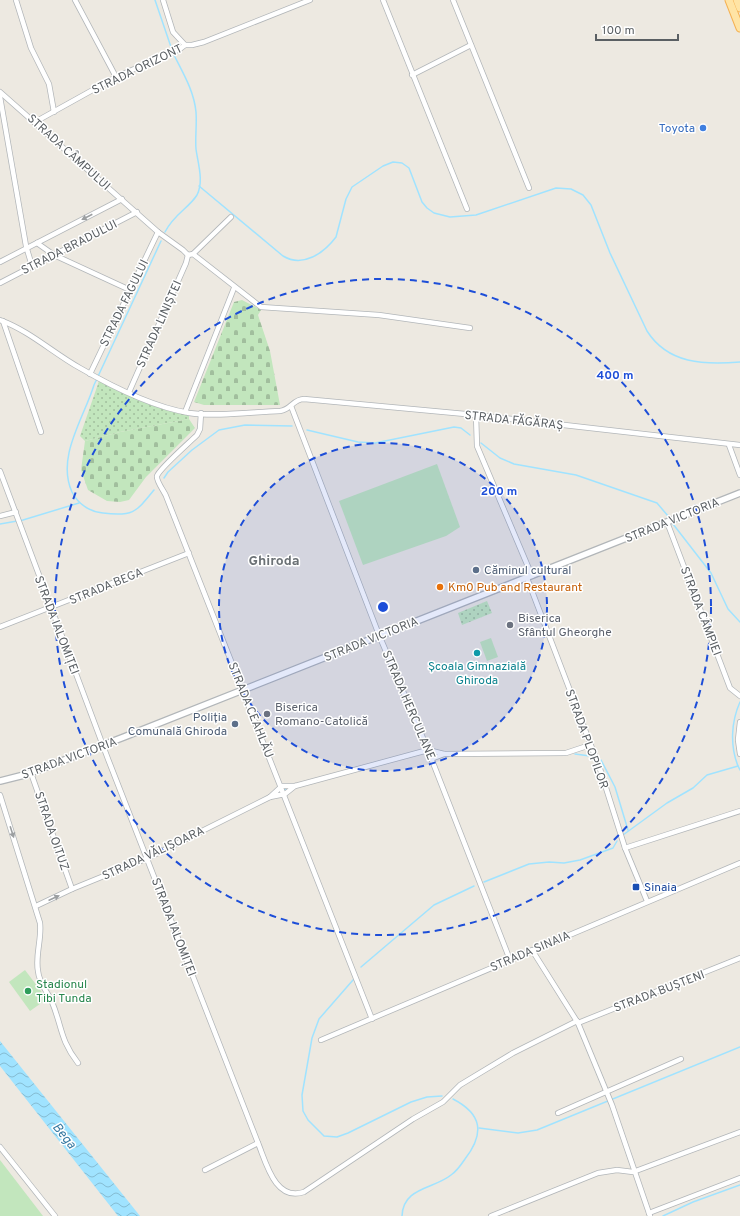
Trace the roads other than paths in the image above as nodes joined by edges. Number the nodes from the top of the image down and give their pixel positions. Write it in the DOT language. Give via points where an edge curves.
graph roads {
  1 [pos="16,0"];
  2 [pos="75,0"];
  3 [pos="163,0"];
  4 [pos="310,0"];
  5 [pos="383,0"];
  6 [pos="453,0"];
  7 [pos="729,0"];
  8 [pos="737,0"];
  9 [pos="740,8"];
  10 [pos="740,28"];
  11 [pos="185,45"];
  12 [pos="471,45"];
  13 [pos="412,75"];
  14 [pos="116,77"];
  15 [pos="0,92"];
  16 [pos="0,97"];
  17 [pos="54,112"];
  18 [pos="35,122"];
  19 [pos="529,188"];
  20 [pos="122,200"];
  21 [pos="467,209"];
  22 [pos="137,212"];
  23 [pos="231,217"];
  24 [pos="158,232"];
  25 [pos="37,243"];
  26 [pos="27,248"];
  27 [pos="193,254"];
  28 [pos="54,255"];
  29 [pos="188,255"];
  30 [pos="0,262"];
  31 [pos="32,266"];
  32 [pos="0,283"];
  33 [pos="234,288"];
  34 [pos="130,290"];
  35 [pos="2,320"];
  36 [pos="470,328"];
  37 [pos="92,374"];
  38 [pos="128,392"];
  39 [pos="291,406"];
  40 [pos="185,412"];
  41 [pos="201,413"];
  42 [pos="476,415"];
  43 [pos="41,432"];
  44 [pos="729,444"];
  45 [pos="740,445"];
  46 [pos="0,471"];
  47 [pos="740,476"];
  48 [pos="740,493"];
  49 [pos="16,512"];
  50 [pos="0,516"];
  51 [pos="666,522"];
  52 [pos="189,553"];
  53 [pos="530,577"];
  54 [pos="50,608"];
  55 [pos="0,627"];
  56 [pos="379,635"];
  57 [pos="242,690"];
  58 [pos="740,696"];
  59 [pos="740,722"];
  60 [pos="103,745"];
  61 [pos="590,745"];
  62 [pos="428,751"];
  63 [pos="444,754"];
  64 [pos="740,754"];
  65 [pos="431,758"];
  66 [pos="31,773"];
  67 [pos="0,781"];
  68 [pos="295,786"];
  69 [pos="282,787"];
  70 [pos="285,794"];
  71 [pos="0,795"];
  72 [pos="270,797"];
  73 [pos="740,812"];
  74 [pos="625,848"];
  75 [pos="148,858"];
  76 [pos="740,863"];
  77 [pos="72,889"];
  78 [pos="648,901"];
  79 [pos="36,906"];
  80 [pos="532,950"];
  81 [pos="740,958"];
  82 [pos="510,960"];
  83 [pos="372,1019"];
  84 [pos="578,1022"];
  85 [pos="321,1040"];
  86 [pos="681,1059"];
  87 [pos="78,1063"];
  88 [pos="455,1090"];
  89 [pos="607,1094"];
  90 [pos="558,1113"];
  91 [pos="740,1132"];
  92 [pos="258,1143"];
  93 [pos="0,1146"];
  94 [pos="205,1170"];
  95 [pos="633,1172"];
  96 [pos="740,1178"];
  97 [pos="649,1215"];
  98 [pos="55,1216"];
  99 [pos="491,1216"];
  1 -- 17 [label="street" via="31,48 49,84"];
  2 -- 14 [label="street"];
  3 -- 11 [label="street" via="173,32"];
  4 -- 11 [label="street, STRADA ORIZONT" via="204,42 192,46"];
  5 -- 13 [label="street"];
  6 -- 12 [label="street"];
  7 -- 10 [label="main road"];
  8 -- 9 [label="main road"];
  11 -- 14 [label="street, STRADA ORIZONT"];
  12 -- 13 [label="street"];
  12 -- 19 [label="street"];
  13 -- 21 [label="street"];
  14 -- 17 [label="street, STRADA ORIZONT"];
  15 -- 18 [label="street, STRADA CÂMPULUI"];
  16 -- 26 [label="street"];
  17 -- 18 [label="street, STRADA ORIZONT"];
  18 -- 20 [label="street, STRADA CÂMPULUI"];
  20 -- 22 [label="street, STRADA CÂMPULUI"];
  20 -- 25 [label="street, one-way"];
  22 -- 24 [label="street, STRADA CÂMPULUI"];
  22 -- 28 [label="street, STRADA BRADULUI"];
  23 -- 27 [label="street"];
  24 -- 29 [label="street, STRADA CÂMPULUI"];
  24 -- 34 [label="street, STRADA FAGULUI"];
  25 -- 26 [label="street"];
  25 -- 28 [label="street"];
  26 -- 30 [label="street"];
  26 -- 31 [label="street"];
  27 -- 29 [label="street"];
  27 -- 33 [label="street"];
  28 -- 31 [label="street, STRADA BRADULUI"];
  28 -- 34 [label="street"];
  29 -- 38 [label="street, STRADA LINIȘTEI"];
  31 -- 32 [label="street, STRADA BRADULUI"];
  33 -- 36 [label="street" via="266,308 379,315"];
  33 -- 40 [label="street"];
  34 -- 37 [label="street, STRADA FAGULUI"];
  35 -- 37 [label="street, STRADA FĂGĂRAȘ" via="28,333"];
  35 -- 43 [label="street"];
  37 -- 38 [label="street, STRADA FĂGĂRAȘ"];
  38 -- 40 [label="street, STRADA FĂGĂRAȘ"];
  39 -- 41 [label="street, STRADA FĂGĂRAȘ" via="280,412"];
  39 -- 42 [label="street, STRADA FĂGĂRAȘ" via="296,400 303,399"];
  39 -- 56 [label="street, STRADA HERCULANE"];
  40 -- 41 [label="street, STRADA FĂGĂRAȘ"];
  41 -- 52 [label="street, STRADA CEAHLĂU" via="197,435 157,476"];
  42 -- 44 [label="street, STRADA FĂGĂRAȘ"];
  42 -- 53 [label="street, STRADA PLOPILOR" via="478,446"];
  44 -- 45 [label="street, STRADA FĂGĂRAȘ"];
  44 -- 47 [label="street"];
  46 -- 49 [label="street, STRADA IALOMIȚEI"];
  48 -- 51 [label="street, STRADA VICTORIA"];
  49 -- 50 [label="street"];
  49 -- 54 [label="street, STRADA IALOMIȚEI"];
  51 -- 53 [label="street, STRADA VICTORIA"];
  51 -- 58 [label="street, STRADA CÂMPIEI" via="730,688"];
  52 -- 54 [label="street, STRADA BEGA"];
  52 -- 57 [label="street, STRADA CEAHLĂU"];
  53 -- 56 [label="street, STRADA VICTORIA"];
  53 -- 61 [label="street, STRADA PLOPILOR"];
  54 -- 55 [label="street, STRADA BEGA"];
  54 -- 60 [label="street, STRADA IALOMIȚEI"];
  56 -- 57 [label="street, STRADA VICTORIA"];
  56 -- 62 [label="street, STRADA HERCULANE"];
  57 -- 60 [label="street, STRADA VICTORIA"];
  57 -- 69 [label="street, STRADA CEAHLĂU"];
  59 -- 64 [label="street"];
  60 -- 66 [label="street, STRADA VICTORIA"];
  60 -- 75 [label="street, STRADA IALOMIȚEI"];
  61 -- 63 [label="street, STRADA VĂLIȘOARA" via="566,753"];
  61 -- 74 [label="street, STRADA PLOPILOR"];
  62 -- 63 [label="street, STRADA VĂLIȘOARA"];
  62 -- 65 [label="street, STRADA HERCULANE"];
  62 -- 68 [label="street, STRADA VĂLIȘOARA"];
  63 -- 65 [label="street, STRADA VĂLIȘOARA"];
  65 -- 82 [label="street, STRADA HERCULANE"];
  66 -- 67 [label="street, STRADA VICTORIA"];
  66 -- 77 [label="street, STRADA OITUZ"];
  68 -- 69 [label="street, STRADA VĂLIȘOARA"];
  68 -- 70 [label="street, STRADA VĂLIȘOARA"];
  69 -- 70 [label="street, STRADA CEAHLĂU"];
  69 -- 72 [label="street, STRADA VĂLIȘOARA"];
  70 -- 72 [label="street, STRADA VĂLIȘOARA"];
  70 -- 83 [label="street, STRADA CEAHLĂU"];
  71 -- 79 [label="street, one-way"];
  72 -- 75 [label="street, STRADA VĂLIȘOARA"];
  73 -- 74 [label="street"];
  74 -- 78 [label="street, STRADA PLOPILOR"];
  75 -- 77 [label="street, STRADA VĂLIȘOARA"];
  75 -- 92 [label="street, STRADA IALOMIȚEI"];
  76 -- 78 [label="street, STRADA SINAIA"];
  79 -- 77 [label="street, STRADA VĂLIȘOARA, one-way"];
  78 -- 80 [label="street, STRADA SINAIA"];
  79 -- 87 [label="street" via="41,932 38,972 52,1003 66,1046"];
  80 -- 82 [label="street, STRADA SINAIA"];
  80 -- 84 [label="street"];
  81 -- 84 [label="street, STRADA BUȘTENI"];
  82 -- 83 [label="street, STRADA SINAIA"];
  83 -- 85 [label="street, STRADA SINAIA"];
  84 -- 88 [label="street, STRADA BUȘTENI" via="507,1056"];
  84 -- 89 [label="street"];
  86 -- 89 [label="street"];
  88 -- 92 [label="street, STRADA IALOMIȚEI" via="443,1102 298,1194 283,1190 276,1183"];
  89 -- 90 [label="street"];
  89 -- 95 [label="street"];
  91 -- 95 [label="street"];
  92 -- 94 [label="street"];
  93 -- 98 [label="street"];
  95 -- 97 [label="street"];
  95 -- 99 [label="street" via="617,1170 598,1173"];
  96 -- 97 [label="street"];
}
